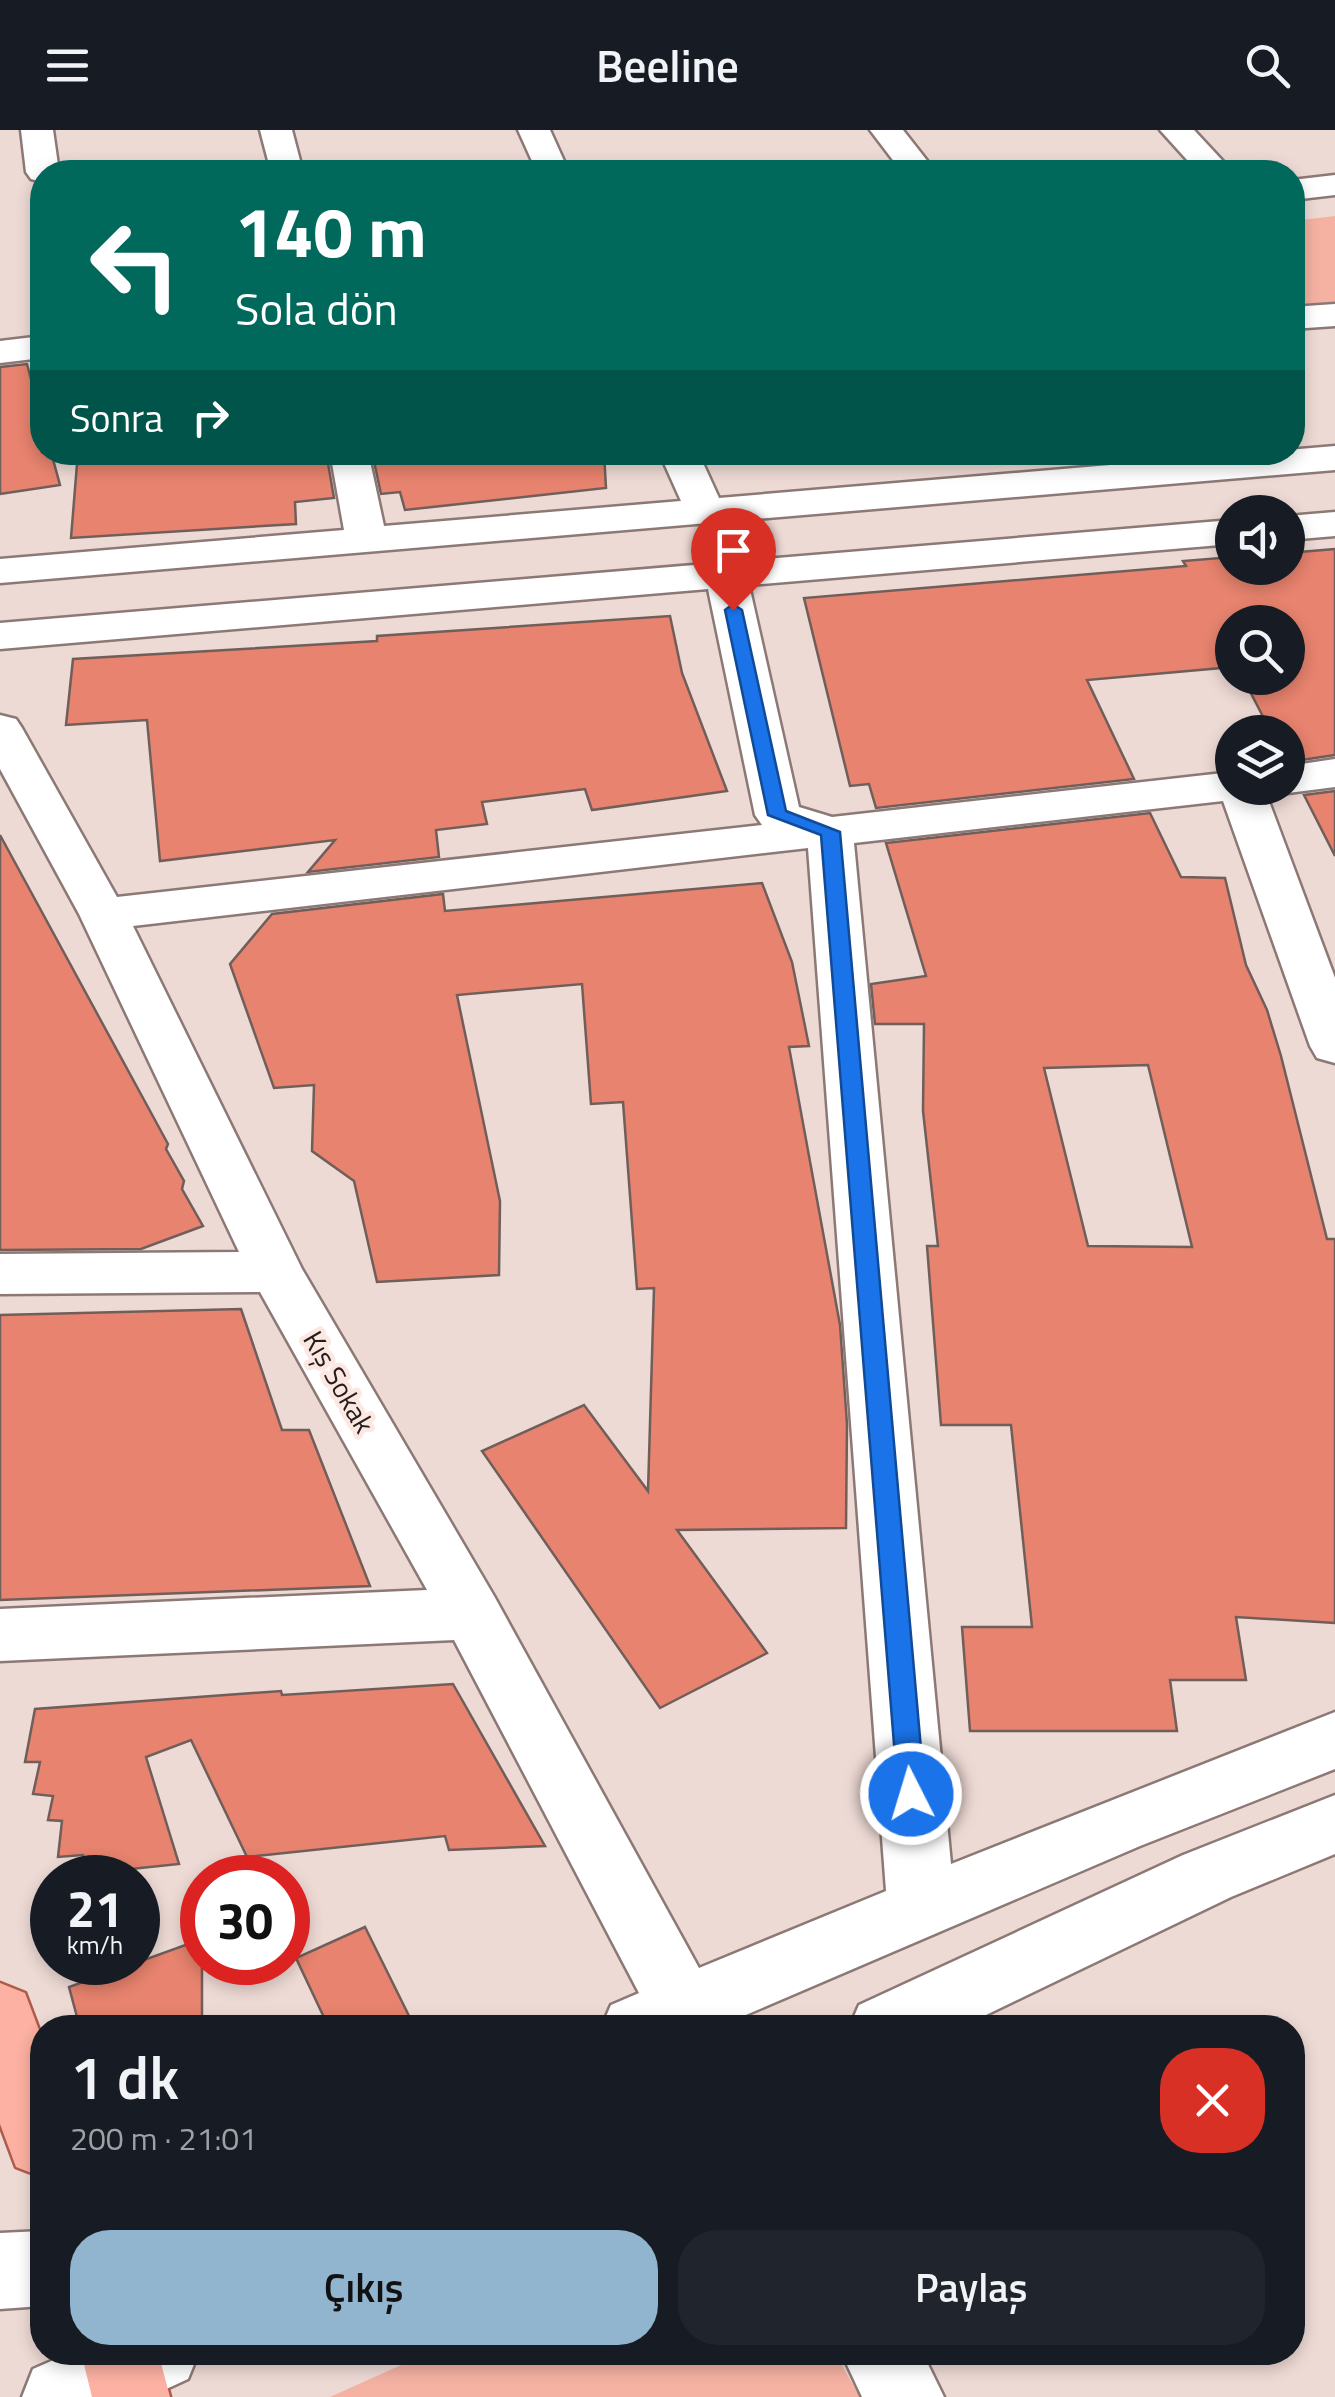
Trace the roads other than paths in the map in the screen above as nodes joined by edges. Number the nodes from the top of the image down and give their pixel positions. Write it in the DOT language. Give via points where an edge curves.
graph roads {
  1 [pos="37,130"];
  2 [pos="276,130"];
  3 [pos="534,130"];
  4 [pos="886,130"];
  5 [pos="1176,130"];
  6 [pos="0,133"];
  7 [pos="41,160"];
  8 [pos="284,160"];
  9 [pos="548,160"];
  10 [pos="910,160"];
  11 [pos="1205,160"];
  12 [pos="1335,185"];
  13 [pos="1305,188"];
  14 [pos="1335,315"];
  15 [pos="1305,317"];
  16 [pos="30,348"];
  17 [pos="0,352"];
  18 [pos="1335,458"];
  19 [pos="1305,459"];
  20 [pos="352,465"];
  21 [pos="684,465"];
  22 [pos="1126,465"];
  23 [pos="1096,466"];
  24 [pos="704,511"];
  25 [pos="1335,524"];
  26 [pos="1305,527"];
  27 [pos="1215,533"];
  28 [pos="366,539"];
  29 [pos="0,571"];
  30 [pos="726,576"];
  31 [pos="0,636"];
  32 [pos="0,728"];
  33 [pos="1335,773"];
  34 [pos="1305,777"];
  35 [pos="1215,788"];
  36 [pos="1247,805"];
  37 [pos="830,832"];
  38 [pos="103,914"];
  39 [pos="1335,1046"];
  40 [pos="276,1272"];
  41 [pos="0,1274"];
  42 [pos="472,1614"];
  43 [pos="0,1635"];
  44 [pos="1335,1740"];
  45 [pos="1335,1824"];
  46 [pos="921,1910"];
  47 [pos="669,2015"];
  48 [pos="682,2015"];
  49 [pos="912,2015"];
  50 [pos="0,2016"];
  51 [pos="30,2106"];
  52 [pos="30,2270"];
  53 [pos="0,2271"];
  54 [pos="887,2365"];
  55 [pos="905,2397"];
  1 -- 6 [label="street"];
  1 -- 7 [label="street"];
  2 -- 8 [label="street"];
  3 -- 9 [label="street"];
  4 -- 10 [label="street"];
  5 -- 11 [label="street"];
  12 -- 13 [label="street"];
  14 -- 15 [label="street"];
  16 -- 17 [label="street"];
  18 -- 19 [label="street"];
  20 -- 28 [label="street"];
  21 -- 24 [label="street"];
  22 -- 23 [label="street"];
  23 -- 24 [label="street"];
  24 -- 28 [label="street"];
  25 -- 26 [label="street"];
  27 -- 30 [label="street"];
  28 -- 29 [label="street"];
  30 -- 31 [label="street"];
  30 -- 37 [label="street" via="778,815"];
  32 -- 38 [label="street, Kış Sokak"];
  33 -- 34 [label="street"];
  35 -- 37 [label="street"];
  36 -- 39 [label="street"];
  37 -- 38 [label="street"];
  37 -- 46 [label="street"];
  38 -- 40 [label="street, Kış Sokak"];
  40 -- 41 [label="street"];
  40 -- 42 [label="street, Kış Sokak"];
  42 -- 43 [label="street"];
  42 -- 47 [label="street, Kış Sokak"];
  44 -- 46 [label="street"];
  45 -- 49 [label="street" via="1207,1876"];
  46 -- 48 [label="street"];
  50 -- 51 [label="main road"];
  52 -- 53 [label="street"];
  54 -- 55 [label="street"];
}
